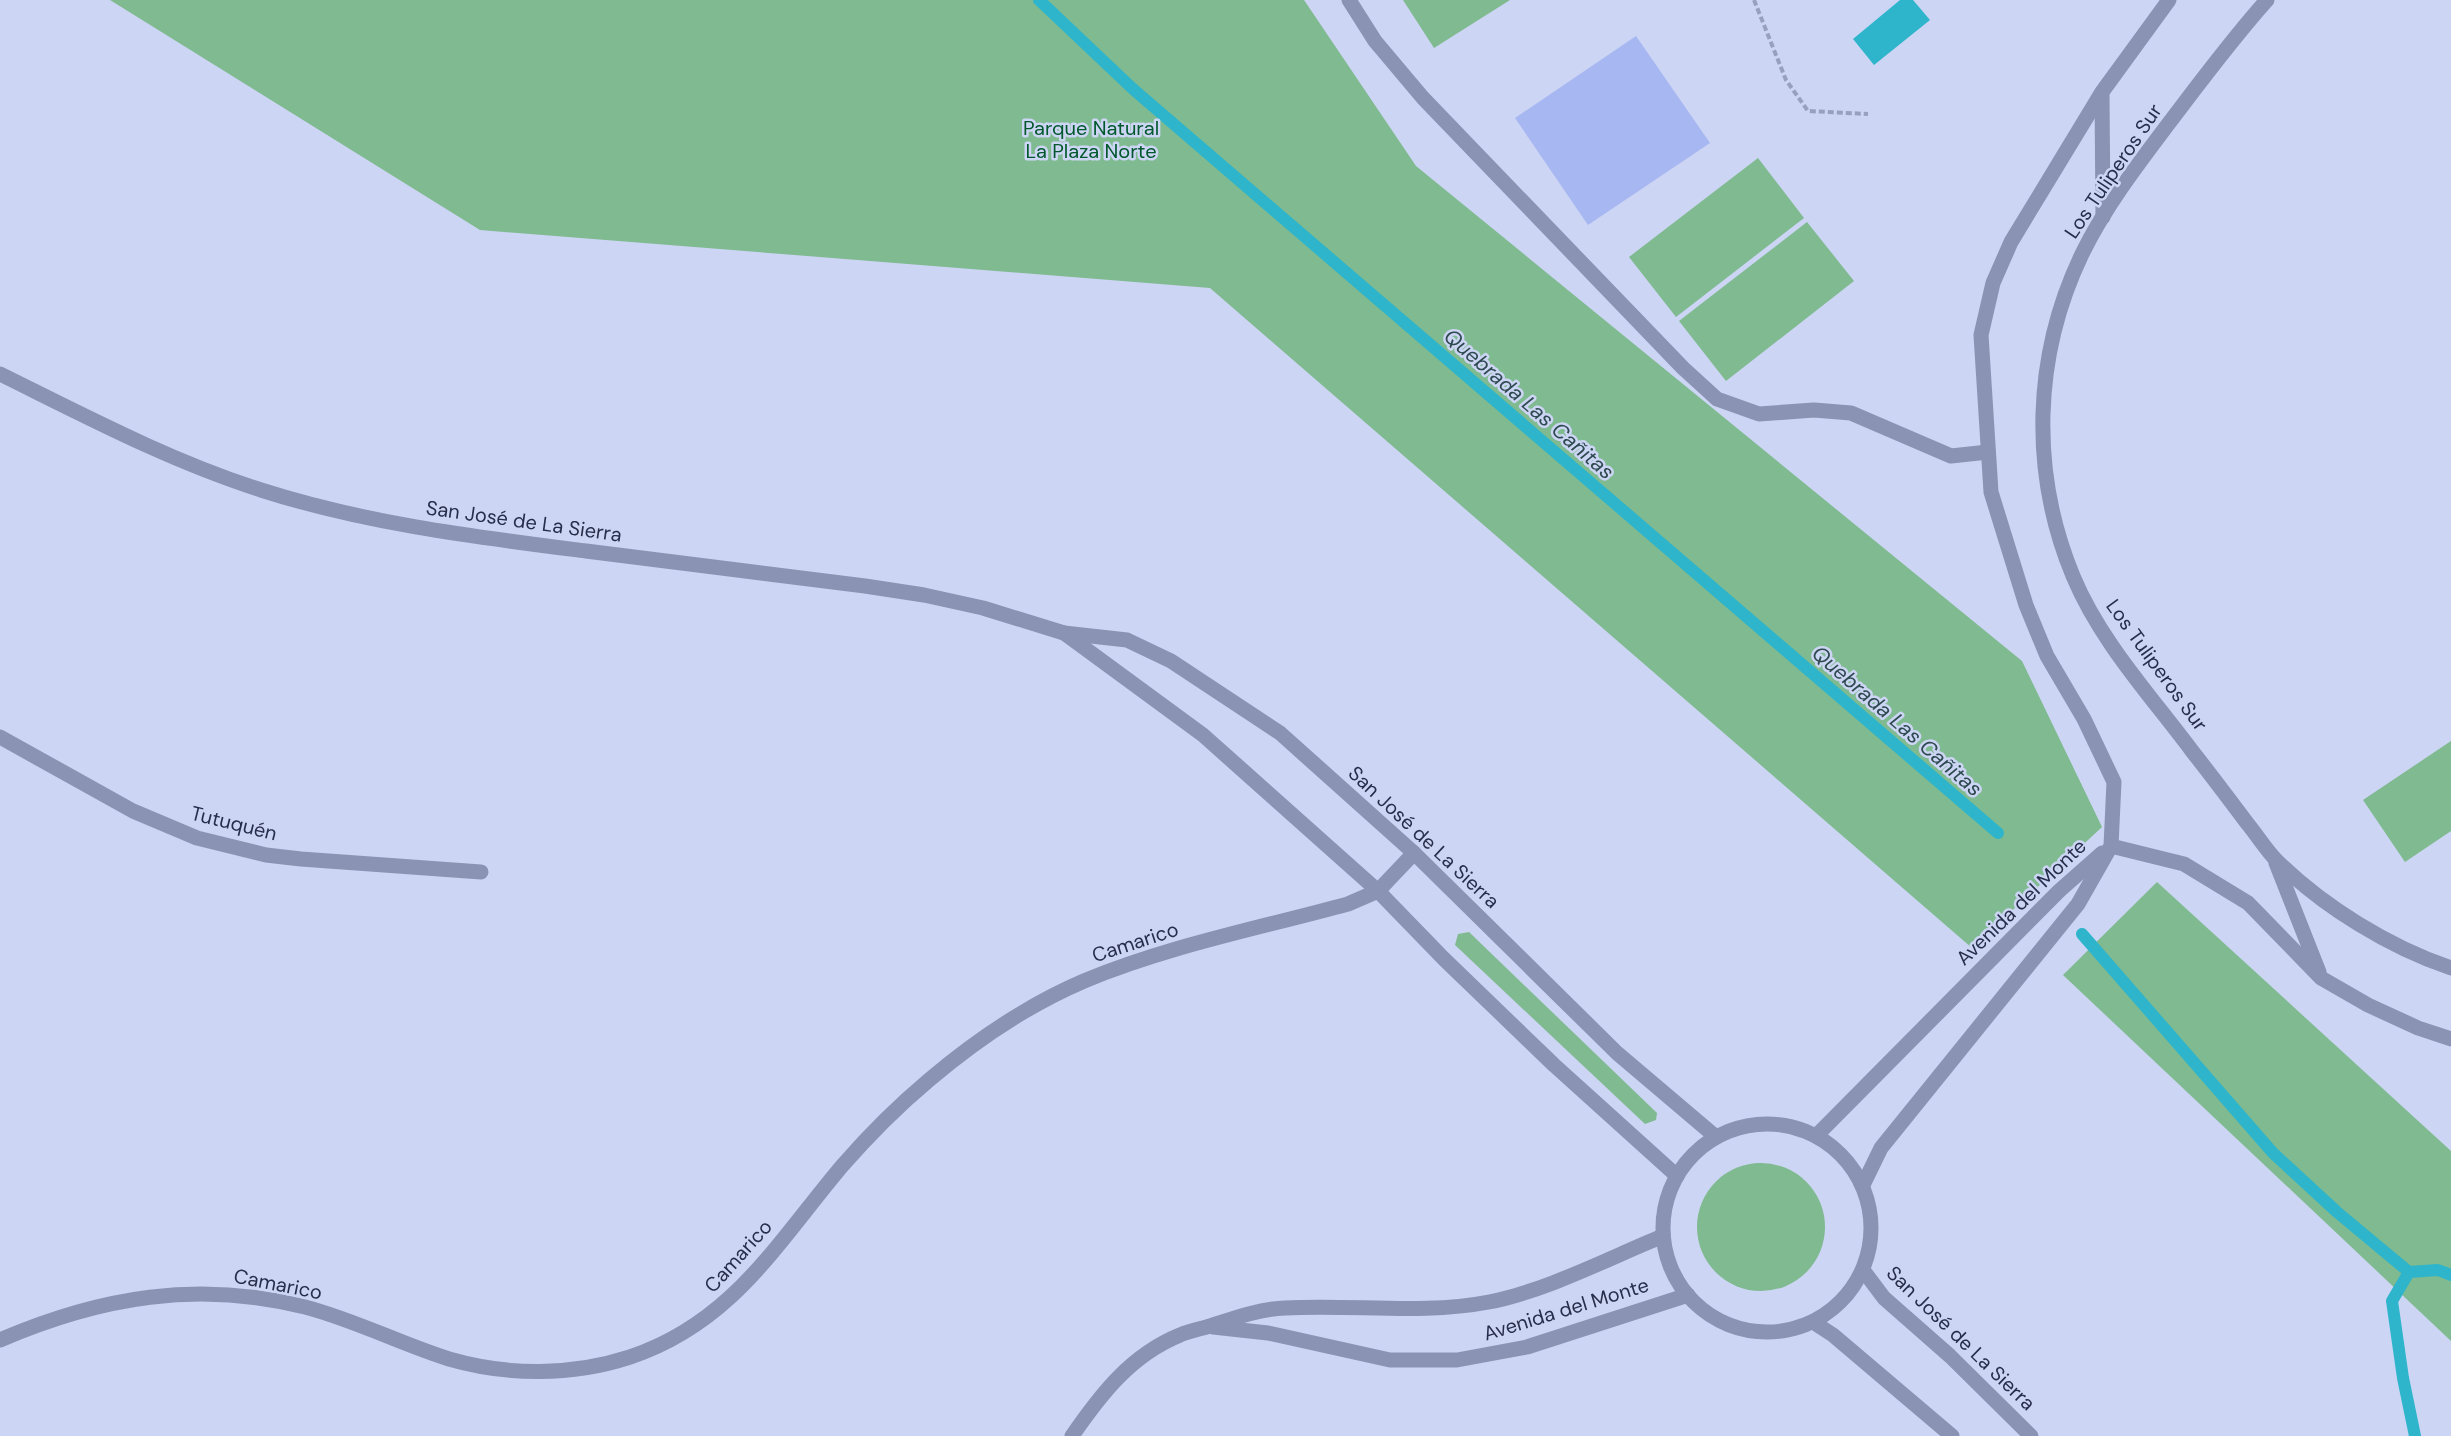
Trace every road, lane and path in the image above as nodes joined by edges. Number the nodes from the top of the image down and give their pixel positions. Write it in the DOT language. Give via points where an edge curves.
graph roads {
  1 [pos="1349,0"];
  2 [pos="1754,0"];
  3 [pos="2169,0"];
  4 [pos="2267,0"];
  5 [pos="2102,92"];
  6 [pos="1868,114"];
  7 [pos="2103,217"];
  8 [pos="0,374"];
  9 [pos="1988,452"];
  10 [pos="1064,633"];
  11 [pos="0,737"];
  12 [pos="2111,846"];
  13 [pos="1414,853"];
  14 [pos="2275,860"];
  15 [pos="481,873"];
  16 [pos="1378,891"];
  17 [pos="2451,968"];
  18 [pos="2321,978"];
  19 [pos="2451,1038"];
  20 [pos="1816,1136"];
  21 [pos="1716,1137"];
  22 [pos="1677,1176"];
  23 [pos="1863,1185"];
  24 [pos="1663,1236"];
  25 [pos="1863,1270"];
  26 [pos="1688,1295"];
  27 [pos="1813,1322"];
  28 [pos="1207,1327"];
  29 [pos="0,1340"];
  30 [pos="1072,1436"];
  31 [pos="1952,1436"];
  32 [pos="2031,1436"];
  1 -- 9 [label="street" via="1375,41 1423,98 1683,368 1718,399 1759,414 1814,410 1851,413 1951,456"];
  2 -- 6 [label="path" via="1785,80 1808,111"];
  3 -- 5 [label="street"];
  4 -- 7 [label="street, Los Tuliperos Sur" via="2199,84"];
  5 -- 7 [label="street"];
  5 -- 9 [label="street" via="2012,242 1993,283 1981,335"];
  7 -- 14 [label="street, Los Tuliperos Sur" via="2067,288 2047,366 2043,446 2058,536 2074,579 2096,619"];
  8 -- 10 [label="street, San José de La Sierra" via="144,445 260,490 321,507 466,536 924,595"];
  9 -- 12 [label="street" via="1990,492 2026,605 2047,657 2084,718 2114,782"];
  10 -- 13 [label="street, San José de La Sierra" via="1127,640 1171,661 1280,733"];
  10 -- 16 [label="street, San José de La Sierra" via="1203,735"];
  11 -- 15 [label="street, Tutuquén" via="133,811 231,848 289,858"];
  12 -- 18 [label="street" via="2184,864 2248,903"];
  12 -- 20 [label="street, Avenida del Monte" via="2051,899"];
  12 -- 23 [label="street, Avenida del Monte" via="2078,904 1881,1148"];
  13 -- 16 [label="street, Camarico"];
  13 -- 21 [label="street, San José de La Sierra" via="1617,1053"];
  14 -- 17 [label="street" via="2356,921"];
  14 -- 18 [label="street"];
  16 -- 22 [label="street, San José de La Sierra" via="1554,1065"];
  16 -- 29 [label="street, Camarico" via="1348,904 1121,967 1081,982 1013,1019 932,1078 886,1119 744,1286 719,1309 661,1345 629,1357 563,1371 486,1368 449,1359 308,1308 260,1298 211,1294 146,1297 82,1309"];
  18 -- 19 [label="street" via="2368,1005"];
  20 -- 21 [label="street" via="1792,1126 1766,1124 1740,1127"];
  20 -- 23 [label="street" via="1851,1165"];
  21 -- 22 [label="street" via="1687,1160"];
  22 -- 24 [label="street" via="1663,1215"];
  23 -- 25 [label="street" via="1872,1228"];
  24 -- 26 [label="street" via="1675,1277"];
  24 -- 28 [label="street, Avenida del Monte" via="1490,1302 1411,1309 1283,1308"];
  25 -- 27 [label="street" via="1843,1300"];
  25 -- 32 [label="street, San José de La Sierra" via="1884,1298"];
  26 -- 27 [label="street" via="1718,1320 1736,1327 1775,1332"];
  26 -- 28 [label="street, Avenida del Monte" via="1527,1347 1457,1360 1390,1360 1269,1333"];
  27 -- 31 [label="street"];
  28 -- 30 [label="street, Avenida del Monte" via="1180,1335 1133,1363 1099,1398"];
}
